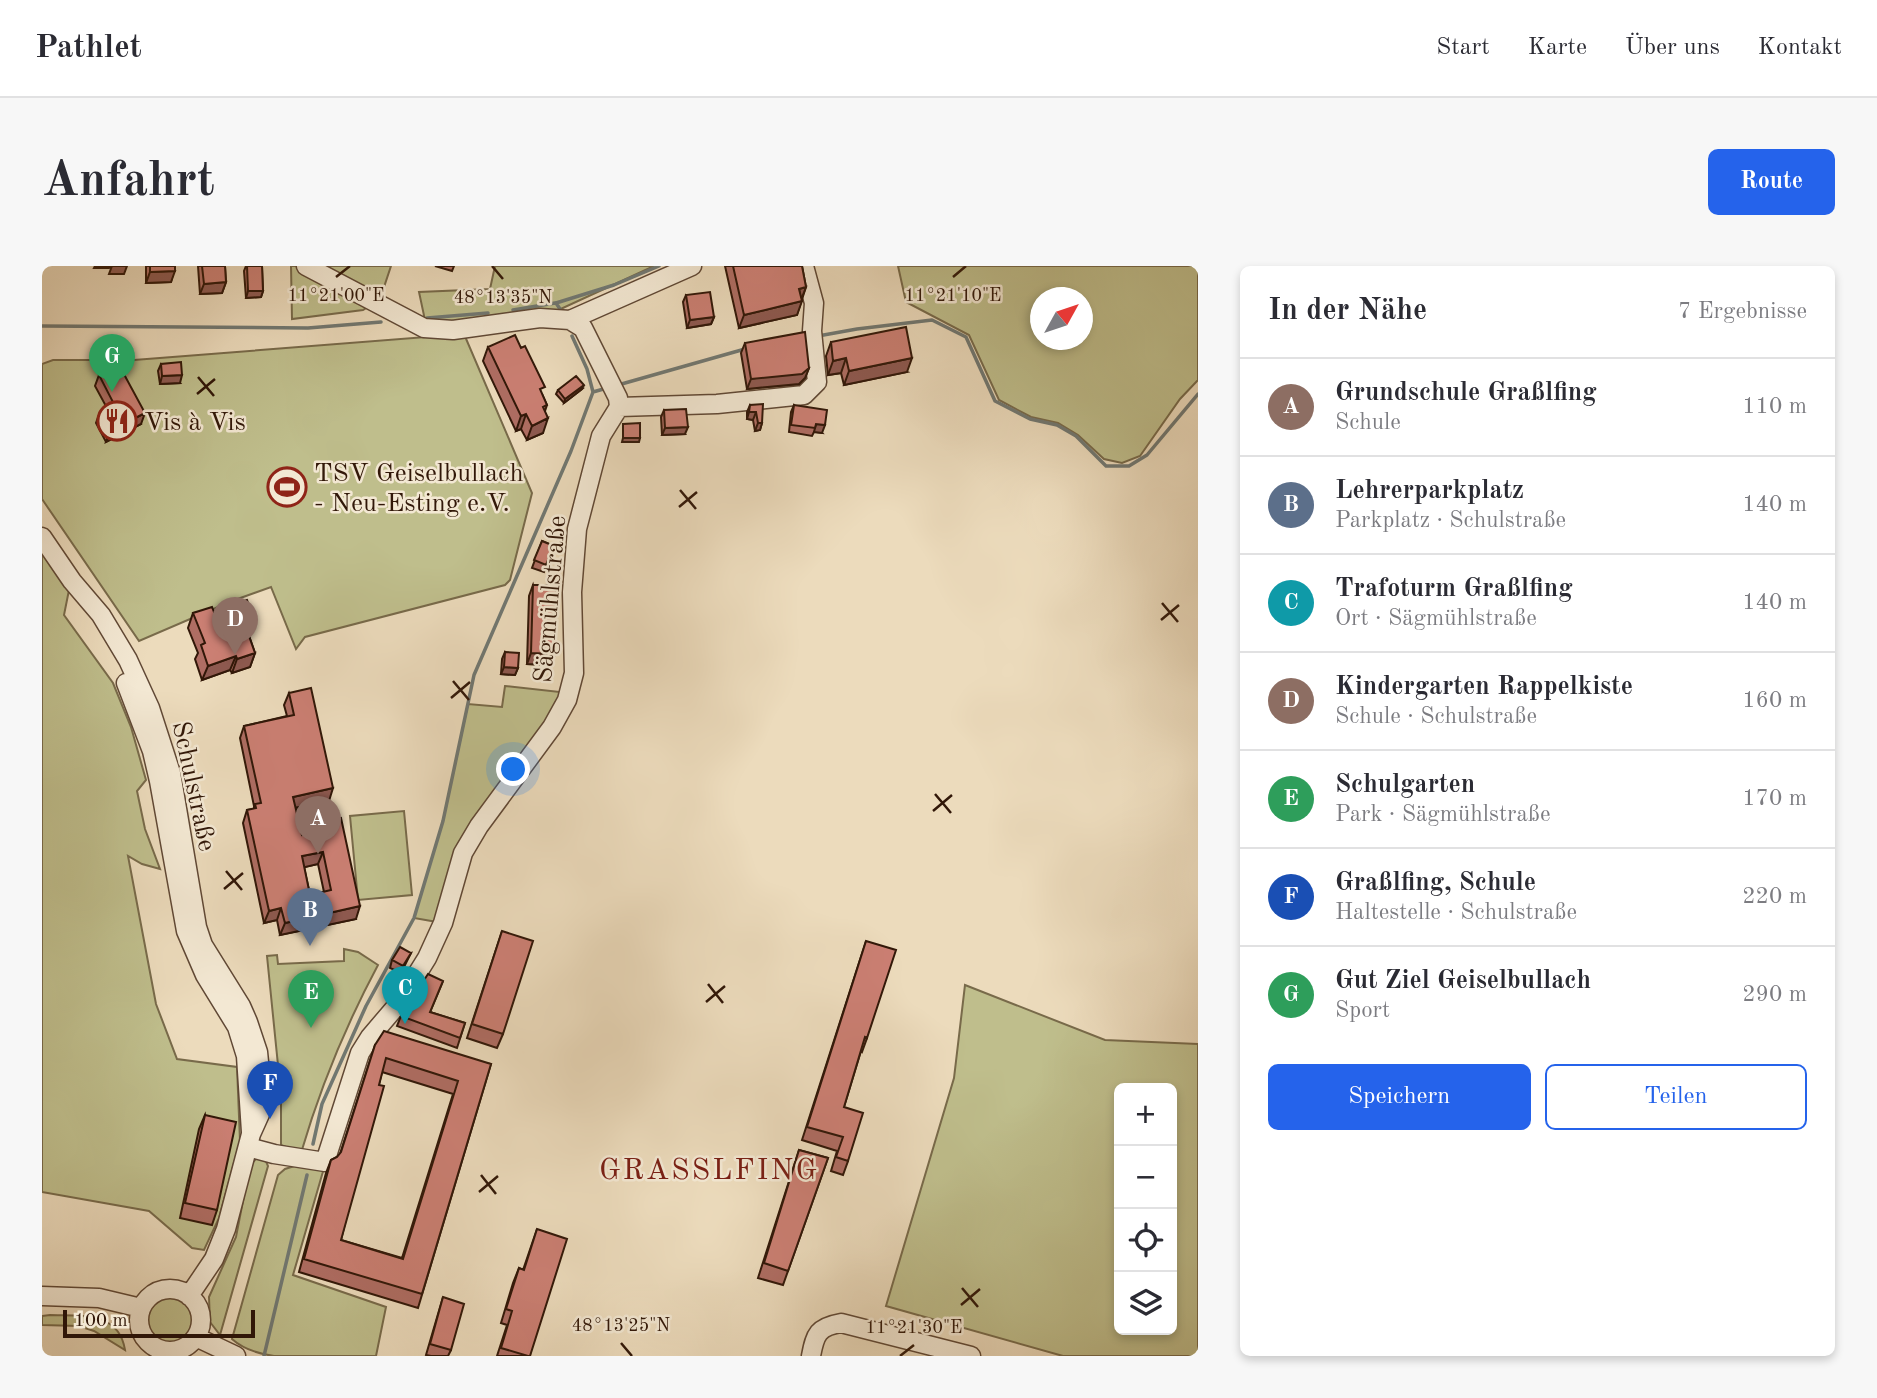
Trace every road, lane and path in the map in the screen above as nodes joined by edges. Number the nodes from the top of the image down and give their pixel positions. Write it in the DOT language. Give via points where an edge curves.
graph roads {
  1 [pos="306,266"];
  2 [pos="692,266"];
  3 [pos="804,266"];
  4 [pos="570,320"];
  5 [pos="619,402"];
  6 [pos="42,537"];
  7 [pos="249,1140"];
  8 [pos="42,1296"];
  9 [pos="189,1296"];
  10 [pos="141,1308"];
  11 [pos="196,1337"];
  12 [pos="151,1351"];
  13 [pos="236,1356"];
  14 [pos="811,1356"];
  15 [pos="971,1356"];
  1 -- 4 [label="street" via="424,328 453,330 540,318"];
  2 -- 4 [label="street"];
  3 -- 5 [label="street" via="814,303 817,382 804,395 717,404"];
  4 -- 5 [label="street" via="583,328"];
  5 -- 7 [label="street, Sägmühlstraße" via="601,436 577,529 572,592 574,673 567,700 463,853 438,936 399,1003 359,1053 325,1162"];
  6 -- 7 [label="street, Schulstraße" via="72,581 124,679 152,751 186,931 205,975 237,1027 246,1056"];
  7 -- 9 [label="street, Schulstraße" via="226,1229 214,1259"];
  8 -- 10 [label="street" via="99,1298"];
  9 -- 10 [label="street" via="161,1291"];
  9 -- 11 [label="street" via="200,1314"];
  10 -- 12 [label="street" via="142,1334"];
  11 -- 12 [label="street" via="172,1352"];
  11 -- 13 [label="street"];
  14 -- 15 [label="street" via="824,1326 841,1323"];
}
